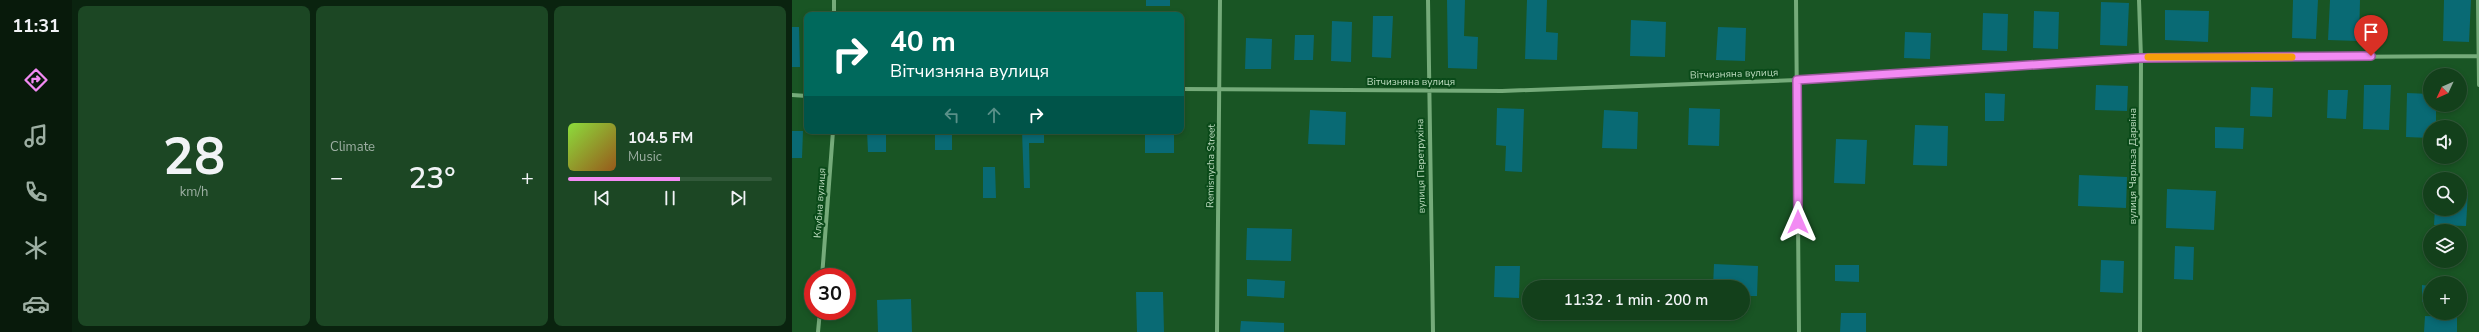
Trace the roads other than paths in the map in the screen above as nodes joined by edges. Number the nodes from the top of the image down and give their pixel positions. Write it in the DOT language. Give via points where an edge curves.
graph roads {
  1 [pos="834,0"];
  2 [pos="1220,0"];
  3 [pos="1428,0"];
  4 [pos="1796,0"];
  5 [pos="2139,0"];
  6 [pos="2478,0"];
  7 [pos="834,12"];
  8 [pos="2479,56"];
  9 [pos="2141,58"];
  10 [pos="1797,80"];
  11 [pos="2479,85"];
  12 [pos="1219,88"];
  13 [pos="1184,89"];
  14 [pos="1427,90"];
  15 [pos="792,95"];
  16 [pos="804,96"];
  17 [pos="833,134"];
  18 [pos="823,268"];
  19 [pos="819,320"];
  20 [pos="818,332"];
  21 [pos="1217,332"];
  22 [pos="1433,332"];
  23 [pos="1799,332"];
  24 [pos="2140,332"];
  1 -- 7 [label="street"];
  2 -- 12 [label="street, Remisnycha Street"];
  3 -- 14 [label="street, вулиця Перетрухіна"];
  4 -- 10 [label="street"];
  5 -- 9 [label="street, вулиця Чарльза Дарвіна"];
  6 -- 8 [label="street"];
  8 -- 9 [label="street, Вітчизняна вулиця"];
  8 -- 11 [label="street"];
  9 -- 10 [label="street, Вітчизняна вулиця"];
  9 -- 24 [label="street, вулиця Чарльза Дарвіна"];
  10 -- 14 [label="street, Вітчизняна вулиця" via="1502,91"];
  10 -- 23 [label="street"];
  12 -- 13 [label="street, Вітчизняна вулиця"];
  12 -- 14 [label="street, Вітчизняна вулиця"];
  12 -- 21 [label="street, Remisnycha Street"];
  14 -- 22 [label="street, вулиця Перетрухіна"];
  15 -- 16 [label="street"];
  17 -- 18 [label="street, Клубна вулиця"];
  19 -- 20 [label="street"];
}
